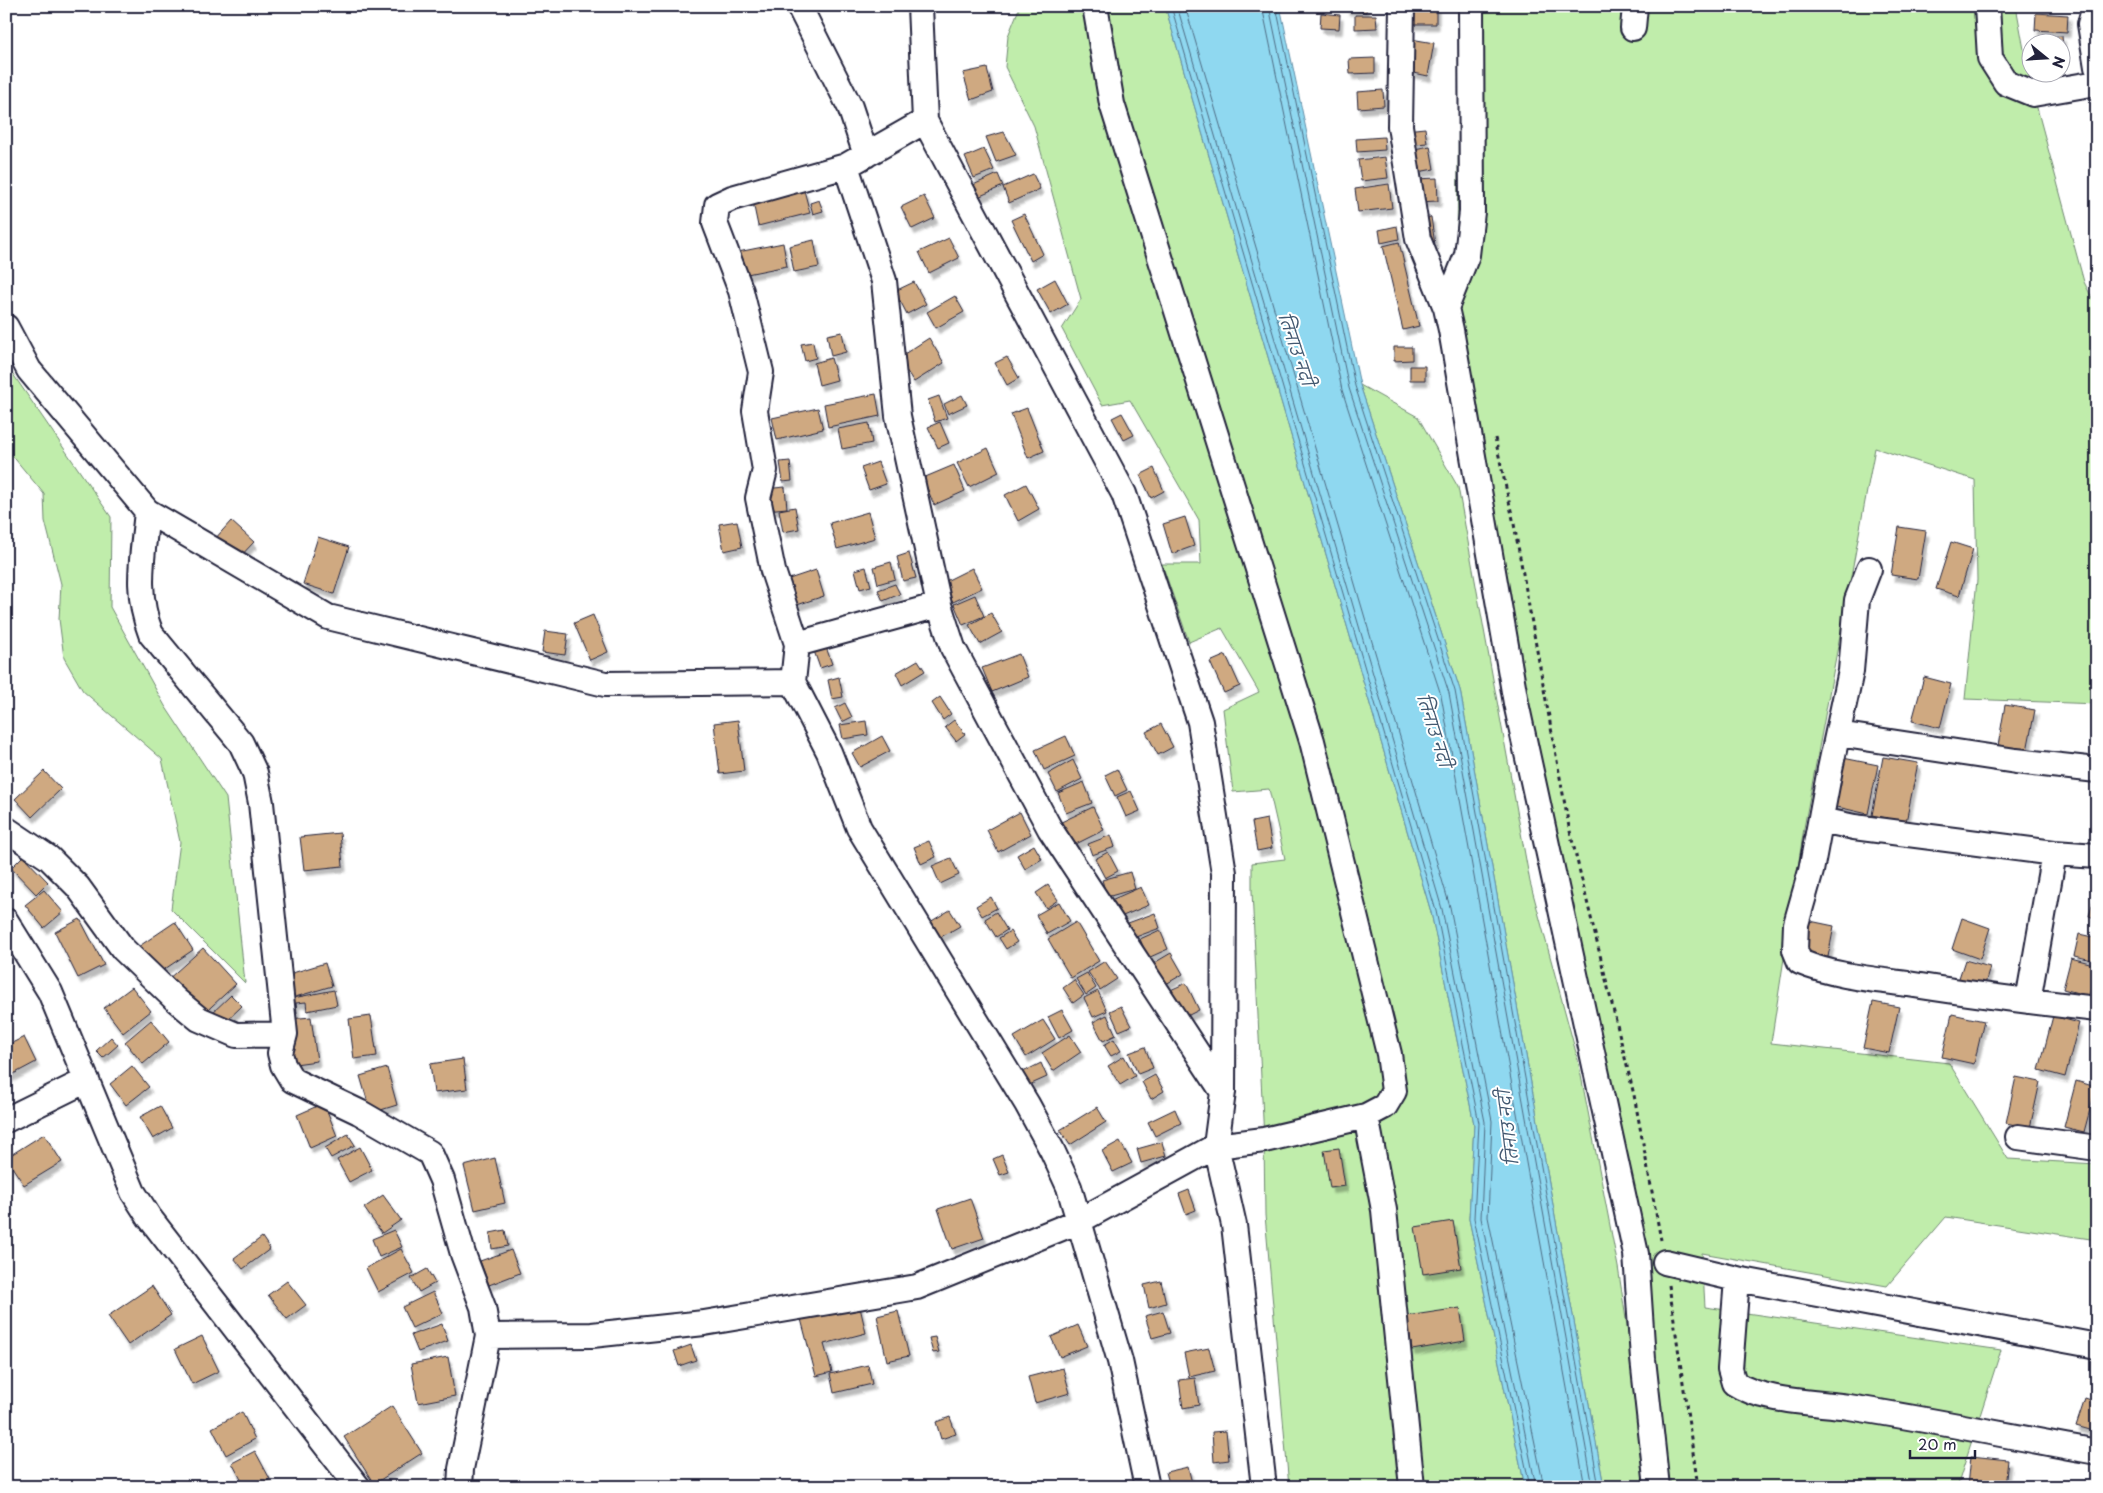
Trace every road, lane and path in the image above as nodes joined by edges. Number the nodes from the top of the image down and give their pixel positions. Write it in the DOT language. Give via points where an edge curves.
graph roads {
  1 [pos="800,6"];
  2 [pos="920,6"];
  3 [pos="1095,6"];
  4 [pos="1402,6"];
  5 [pos="1471,6"];
  6 [pos="1987,6"];
  7 [pos="2095,6"];
  8 [pos="2097,66"];
  9 [pos="2097,83"];
  10 [pos="925,121"];
  11 [pos="856,160"];
  12 [pos="1446,308"];
  13 [pos="6,327"];
  14 [pos="1493,429"];
  15 [pos="147,512"];
  16 [pos="1869,569"];
  17 [pos="939,605"];
  18 [pos="797,644"];
  19 [pos="793,682"];
  20 [pos="1838,734"];
  21 [pos="2097,770"];
  22 [pos="1821,820"];
  23 [pos="6,828"];
  24 [pos="2054,853"];
  25 [pos="2097,856"];
  26 [pos="6,921"];
  27 [pos="2028,1001"];
  28 [pos="2097,1009"];
  29 [pos="285,1034"];
  30 [pos="87,1080"];
  31 [pos="1223,1092"];
  32 [pos="1366,1116"];
  33 [pos="6,1120"];
  34 [pos="2018,1137"];
  35 [pos="1216,1146"];
  36 [pos="2097,1148"];
  37 [pos="1079,1220"];
  38 [pos="1665,1262"];
  39 [pos="1737,1279"];
  40 [pos="488,1336"];
  41 [pos="2097,1346"];
  42 [pos="2097,1452"];
  43 [pos="358,1487"];
  44 [pos="460,1487"];
  45 [pos="1147,1487"];
  46 [pos="1264,1487"];
  47 [pos="1412,1487"];
  48 [pos="1656,1487"];
  49 [pos="1698,1487"];
  1 -- 11 [label="street" via="850,107"];
  2 -- 10 [label="street"];
  3 -- 32 [label="street" via="1112,104 1312,741 1384,1035 1394,1091 1385,1106"];
  4 -- 12 [label="street" via="1400,126 1418,239"];
  5 -- 12 [label="street" via="1472,212 1467,255"];
  6 -- 9 [label="street" via="1990,58 2006,83 2033,94"];
  7 -- 8 [label="street" via="2090,24"];
  10 -- 11 [label="street"];
  10 -- 31 [label="street" via="1124,494 1200,722 1224,873"];
  11 -- 17 [label="street" via="884,281 898,416"];
  11 -- 18 [label="street" via="717,205 715,223 741,291 761,372 755,411 764,470 758,498 773,571"];
  12 -- 48 [label="street" via="1516,703 1636,1254"];
  13 -- 15 [label="street" via="29,370"];
  14 -- 38 [label="path" via="1514,524 1569,827 1634,1095"];
  15 -- 19 [label="street" via="328,617 604,684"];
  15 -- 29 [label="street" via="140,582 143,614 151,634 241,743 255,773 261,803"];
  16 -- 20 [label="street" via="1857,600 1852,671"];
  17 -- 18 [label="street"];
  17 -- 31 [label="street" via="953,648 1050,829"];
  18 -- 19 [label="street"];
  19 -- 37 [label="street" via="829,752 859,828 1028,1104 1069,1187"];
  20 -- 21 [label="street"];
  20 -- 22 [label="street"];
  22 -- 24 [label="street"];
  22 -- 27 [label="street" via="1796,924 1795,950 1800,962 1821,970"];
  23 -- 29 [label="street" via="49,858 78,888 124,949 198,1019 236,1035"];
  24 -- 25 [label="street"];
  24 -- 27 [label="street"];
  26 -- 30 [label="street" via="50,992"];
  27 -- 28 [label="street"];
  29 -- 40 [label="street" via="280,1053 292,1080 359,1112 430,1153 442,1180 463,1254 483,1307"];
  30 -- 33 [label="street"];
  30 -- 43 [label="street" via="132,1192"];
  31 -- 35 [label="street"];
  32 -- 35 [label="street" via="1264,1140"];
  32 -- 47 [label="street" via="1384,1210"];
  34 -- 36 [label="street"];
  35 -- 37 [label="street"];
  35 -- 46 [label="street" via="1234,1225"];
  37 -- 40 [label="street" via="917,1287 704,1323 592,1335"];
  37 -- 45 [label="street" via="1120,1361"];
  38 -- 39 [label="street"];
  38 -- 49 [label="path"];
  39 -- 41 [label="street"];
  39 -- 42 [label="street" via="1730,1369 1734,1383 1742,1389"];
  40 -- 44 [label="street"];
}
